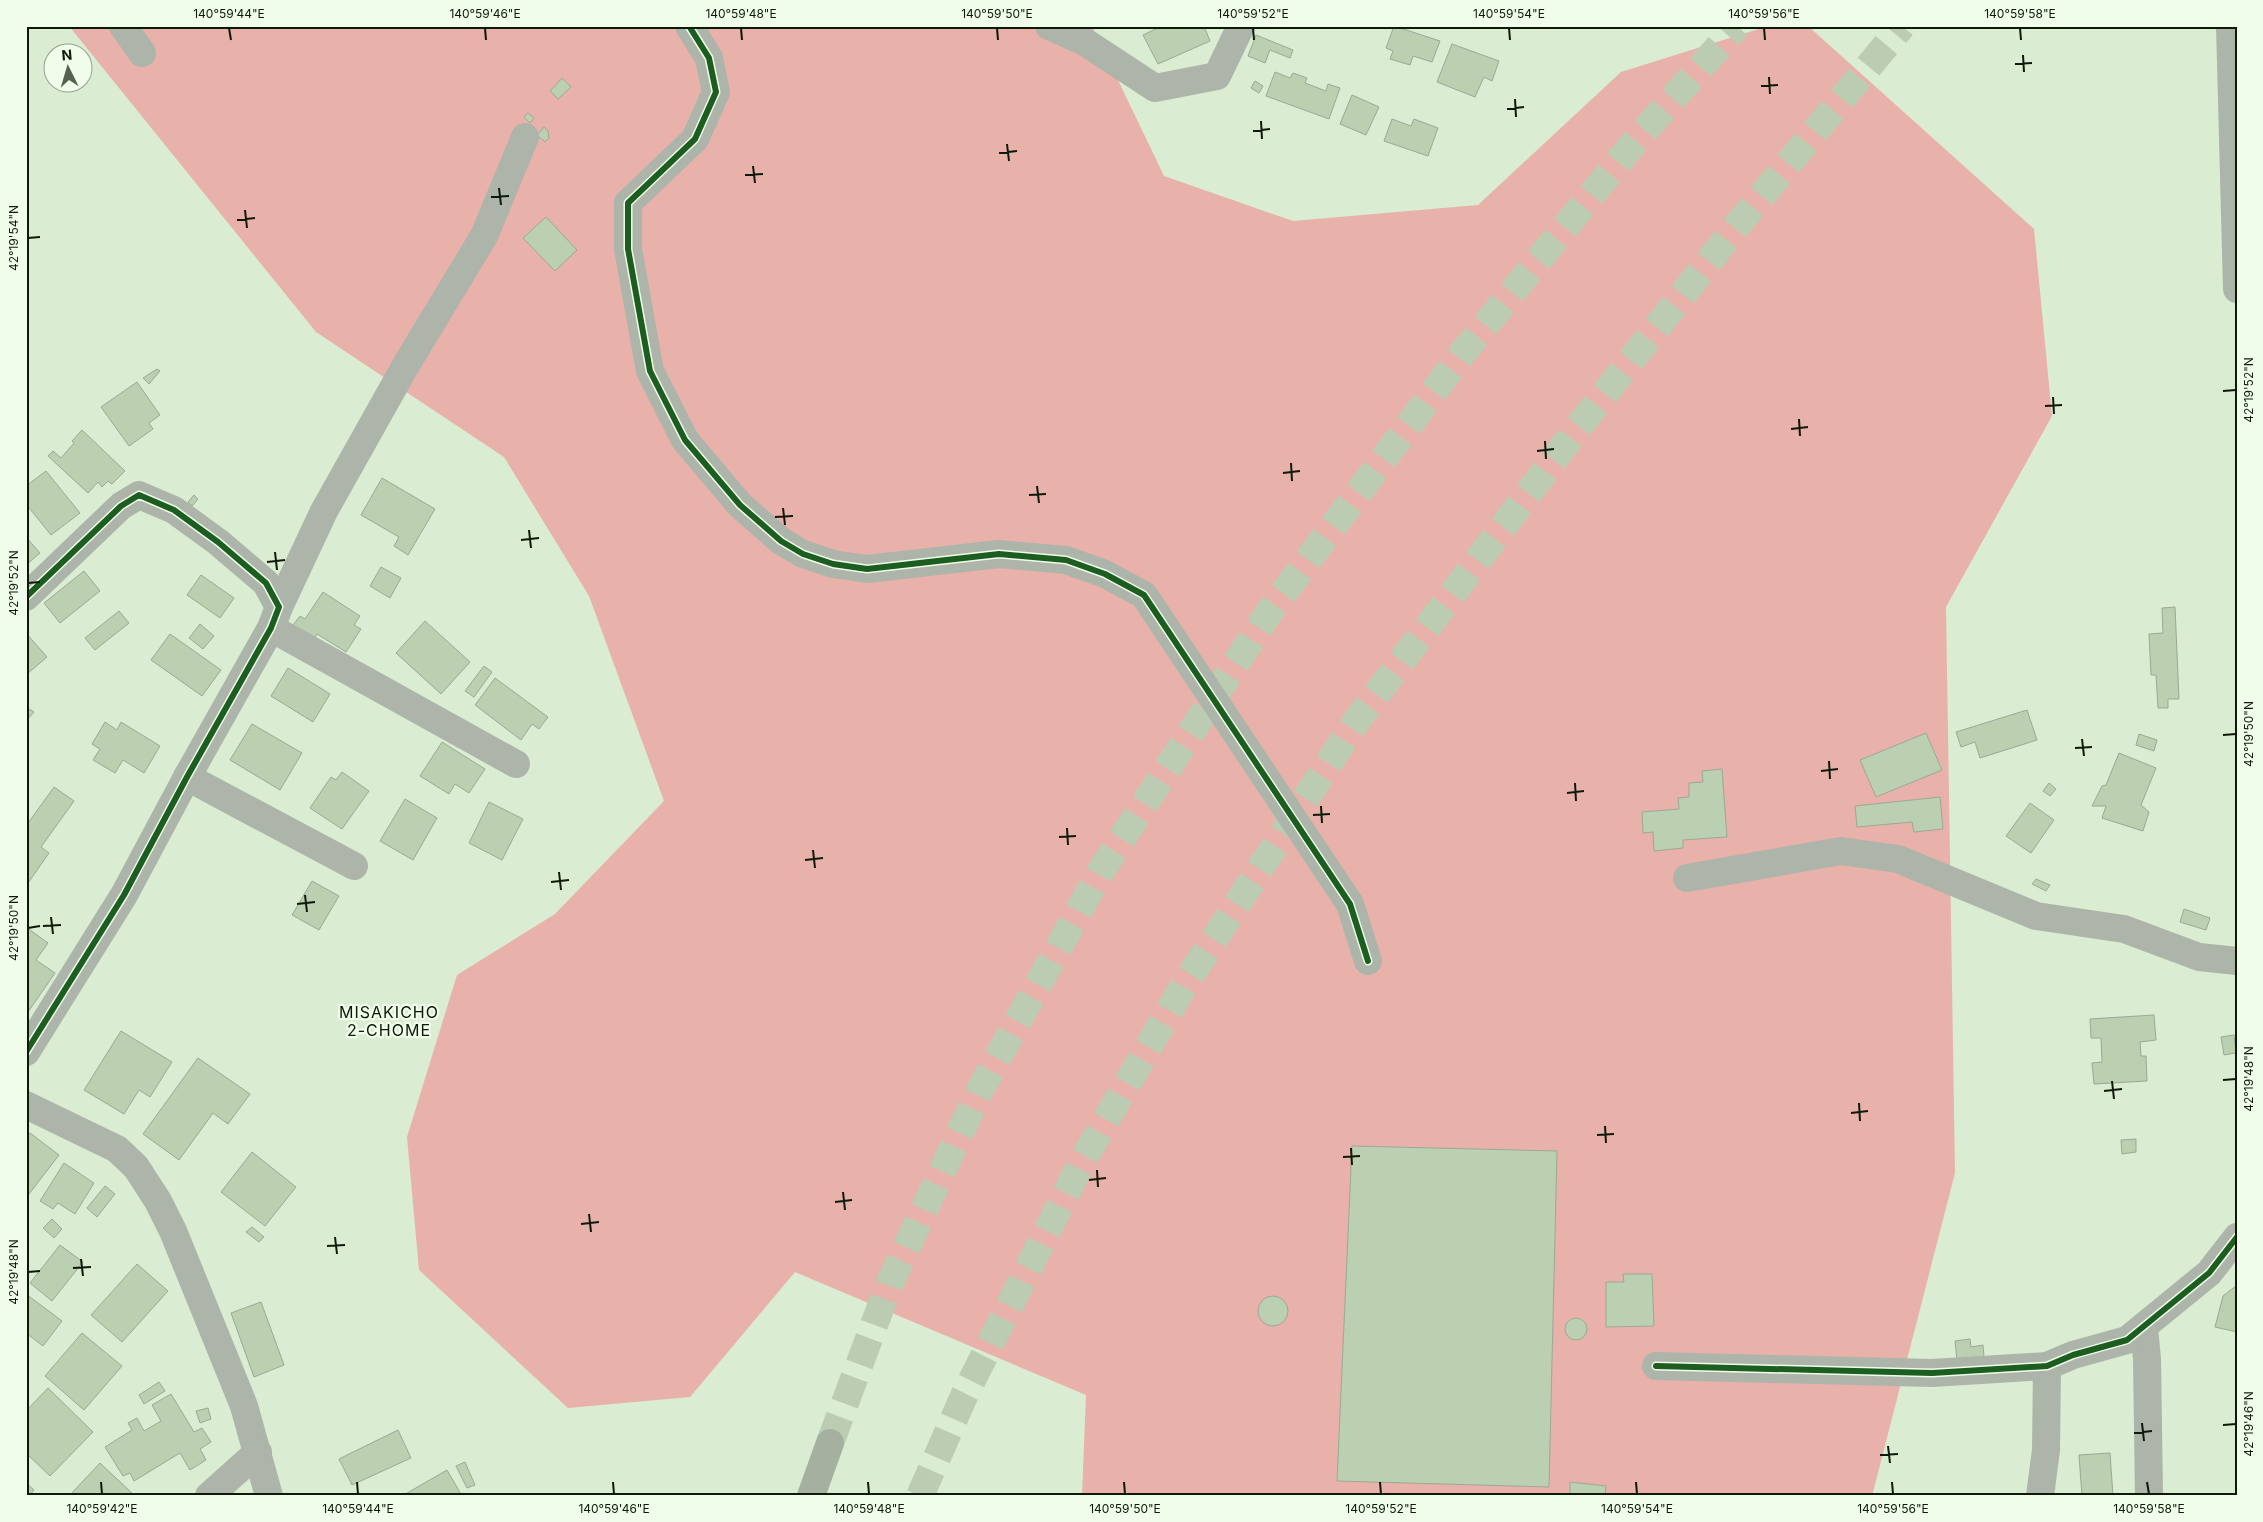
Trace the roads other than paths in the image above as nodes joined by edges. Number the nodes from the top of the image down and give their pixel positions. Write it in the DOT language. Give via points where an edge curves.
graph roads {
  1 [pos="123,26"];
  2 [pos="689,26"];
  3 [pos="1048,26"];
  4 [pos="1241,26"];
  5 [pos="2230,26"];
  6 [pos="142,53"];
  7 [pos="2234,105"];
  8 [pos="525,137"];
  9 [pos="2237,289"];
  10 [pos="26,597"];
  11 [pos="275,617"];
  12 [pos="516,764"];
  13 [pos="187,778"];
  14 [pos="354,866"];
  15 [pos="1687,878"];
  16 [pos="1368,961"];
  17 [pos="2237,961"];
  18 [pos="26,1052"];
  19 [pos="26,1105"];
  20 [pos="2237,1237"];
  21 [pos="2144,1328"];
  22 [pos="1656,1366"];
  23 [pos="2047,1366"];
  24 [pos="830,1443"];
  25 [pos="258,1452"];
  26 [pos="209,1496"];
  27 [pos="270,1496"];
  28 [pos="810,1496"];
  29 [pos="2040,1496"];
  30 [pos="2149,1496"];
  1 -- 6 [label="street"];
  2 -- 16 [label="street" via="709,58 716,92 695,139 628,203 628,248 650,371 685,440 740,505 781,541 803,554 833,564 867,569 999,554 1066,560 1105,574 1144,595 1350,904"];
  3 -- 4 [label="street" via="1085,42 1154,88 1217,76"];
  5 -- 7 [label="street"];
  7 -- 9 [label="street"];
  8 -- 11 [label="street" via="484,236 406,365 324,511"];
  10 -- 11 [label="street" via="120,506 139,495 174,510 266,582"];
  11 -- 12 [label="street"];
  11 -- 13 [label="street"];
  13 -- 14 [label="street"];
  13 -- 18 [label="street" via="124,895"];
  15 -- 17 [label="street" via="1841,851 1898,859 2036,916 2124,930 2199,957"];
  19 -- 25 [label="street" via="117,1149 136,1167 173,1231 244,1406"];
  20 -- 21 [label="street" via="2209,1273"];
  21 -- 23 [label="street" via="2128,1340 2073,1355"];
  21 -- 30 [label="street"];
  22 -- 23 [label="street" via="1932,1373"];
  23 -- 29 [label="street" via="2046,1450"];
  24 -- 28 [label="highway"];
  25 -- 26 [label="street"];
  25 -- 27 [label="street"];
}
